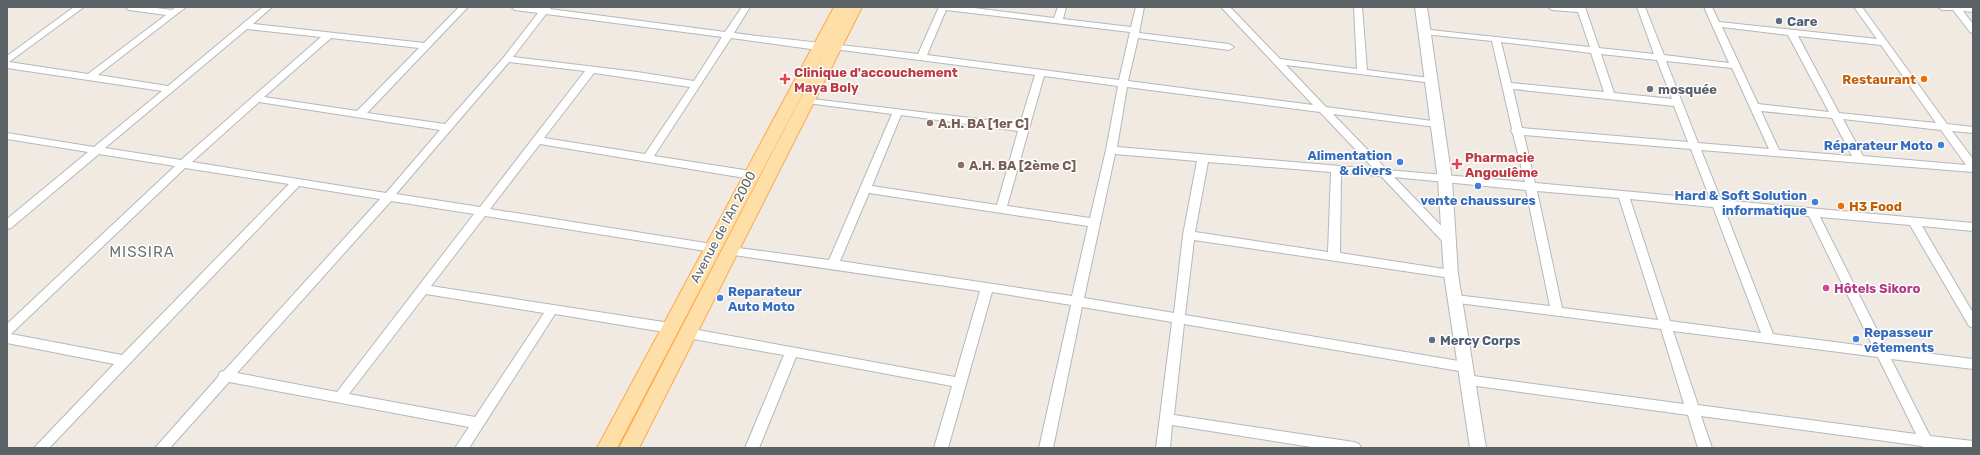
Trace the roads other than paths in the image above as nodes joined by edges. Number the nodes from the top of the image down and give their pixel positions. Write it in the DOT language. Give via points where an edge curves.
graph roads {
  1 [pos="80,7"];
  2 [pos="129,7"];
  3 [pos="268,7"];
  4 [pos="464,7"];
  5 [pos="515,7"];
  6 [pos="746,7"];
  7 [pos="840,7"];
  8 [pos="855,7"];
  9 [pos="944,7"];
  10 [pos="1062,7"];
  11 [pos="1140,7"];
  12 [pos="1225,7"];
  13 [pos="1358,7"];
  14 [pos="1421,7"];
  15 [pos="1552,7"];
  16 [pos="1641,7"];
  17 [pos="1708,7"];
  18 [pos="1858,7"];
  19 [pos="1942,7"];
  20 [pos="1956,8"];
  21 [pos="546,9"];
  22 [pos="1582,9"];
  23 [pos="1973,9"];
  24 [pos="178,10"];
  25 [pos="1058,20"];
  26 [pos="1716,24"];
  27 [pos="245,26"];
  28 [pos="1973,30"];
  29 [pos="1424,31"];
  30 [pos="1134,32"];
  31 [pos="1792,33"];
  32 [pos="329,35"];
  33 [pos="728,35"];
  34 [pos="1496,39"];
  35 [pos="1885,43"];
  36 [pos="426,46"];
  37 [pos="826,46"];
  38 [pos="1229,47"];
  39 [pos="1595,50"];
  40 [pos="921,58"];
  41 [pos="1660,58"];
  42 [pos="506,59"];
  43 [pos="7,60"];
  44 [pos="1277,61"];
  45 [pos="7,65"];
  46 [pos="1735,66"];
  47 [pos="591,70"];
  48 [pos="1362,72"];
  49 [pos="1040,73"];
  50 [pos="91,76"];
  51 [pos="1430,81"];
  52 [pos="1123,84"];
  53 [pos="697,85"];
  54 [pos="1506,85"];
  55 [pos="170,89"];
  56 [pos="1610,95"];
  57 [pos="256,99"];
  58 [pos="806,100"];
  59 [pos="1678,103"];
  60 [pos="1755,107"];
  61 [pos="1324,110"];
  62 [pos="898,112"];
  63 [pos="360,114"];
  64 [pos="1836,115"];
  65 [pos="1436,124"];
  66 [pos="1946,127"];
  67 [pos="447,128"];
  68 [pos="1023,128"];
  69 [pos="1973,130"];
  70 [pos="1516,131"];
  71 [pos="7,136"];
  72 [pos="538,140"];
  73 [pos="1694,146"];
  74 [pos="98,150"];
  75 [pos="1112,150"];
  76 [pos="1776,153"];
  77 [pos="1203,158"];
  78 [pos="647,159"];
  79 [pos="1859,159"];
  80 [pos="184,163"];
  81 [pos="1973,168"];
  82 [pos="1336,170"];
  83 [pos="1384,173"];
  84 [pos="751,175"];
  85 [pos="1445,180"];
  86 [pos="298,181"];
  87 [pos="1531,187"];
  88 [pos="865,189"];
  89 [pos="1624,196"];
  90 [pos="388,197"];
  91 [pos="1719,204"];
  92 [pos="1000,209"];
  93 [pos="484,211"];
  94 [pos="1813,213"];
  95 [pos="12,216"];
  96 [pos="1914,222"];
  97 [pos="1094,223"];
  98 [pos="7,225"];
  99 [pos="1973,227"];
  100 [pos="1189,235"];
  101 [pos="1448,240"];
  102 [pos="712,248"];
  103 [pos="731,251"];
  104 [pos="1334,256"];
  105 [pos="833,264"];
  106 [pos="1451,274"];
  107 [pos="987,288"];
  108 [pos="422,289"];
  109 [pos="1455,299"];
  110 [pos="1077,302"];
  111 [pos="552,310"];
  112 [pos="1557,311"];
  113 [pos="1178,318"];
  114 [pos="1973,323"];
  115 [pos="1665,325"];
  116 [pos="670,328"];
  117 [pos="7,331"];
  118 [pos="687,333"];
  119 [pos="7,338"];
  120 [pos="1769,338"];
  121 [pos="792,351"];
  122 [pos="1882,353"];
  123 [pos="126,361"];
  124 [pos="1973,364"];
  125 [pos="1465,373"];
  126 [pos="224,376"];
  127 [pos="961,383"];
  128 [pos="339,398"];
  129 [pos="1692,409"];
  130 [pos="1167,419"];
  131 [pos="479,423"];
  132 [pos="1928,444"];
  133 [pos="1341,447"];
  134 [pos="1973,447"];
  135 [pos="41,448"];
  136 [pos="162,448"];
  137 [pos="462,448"];
  138 [pos="607,448"];
  139 [pos="629,448"];
  140 [pos="752,448"];
  141 [pos="941,448"];
  142 [pos="1046,448"];
  143 [pos="1163,448"];
  144 [pos="1354,448"];
  145 [pos="1478,448"];
  146 [pos="1705,448"];
  1 -- 43 [label="street"];
  2 -- 24 [label="street"];
  3 -- 27 [label="street"];
  4 -- 36 [label="street"];
  5 -- 21 [label="street"];
  6 -- 33 [label="street"];
  7 -- 37 [label="main road, Avenue de l'An 2000"];
  8 -- 37 [label="main road, Avenue de l'An 2000"];
  9 -- 25 [label="street"];
  9 -- 40 [label="street"];
  10 -- 25 [label="street"];
  11 -- 30 [label="street"];
  12 -- 44 [label="street"];
  13 -- 48 [label="street"];
  14 -- 29 [label="street"];
  15 -- 22 [label="street"];
  16 -- 41 [label="street"];
  17 -- 26 [label="street"];
  18 -- 35 [label="street"];
  19 -- 20 [label="street"];
  20 -- 23 [label="street"];
  20 -- 28 [label="street"];
  21 -- 33 [label="street"];
  21 -- 42 [label="street"];
  22 -- 39 [label="street"];
  24 -- 50 [label="street"];
  25 -- 30 [label="street"];
  26 -- 31 [label="street"];
  26 -- 46 [label="street"];
  27 -- 32 [label="street"];
  27 -- 55 [label="street"];
  29 -- 34 [label="street"];
  29 -- 51 [label="street"];
  30 -- 38 [label="street"];
  30 -- 52 [label="street"];
  31 -- 35 [label="street"];
  31 -- 64 [label="street"];
  32 -- 36 [label="street"];
  32 -- 57 [label="street"];
  33 -- 37 [label="street"];
  33 -- 53 [label="street"];
  34 -- 39 [label="street"];
  34 -- 54 [label="street"];
  35 -- 66 [label="street"];
  36 -- 63 [label="street"];
  37 -- 40 [label="street"];
  37 -- 58 [label="main road, Avenue de l'An 2000"];
  37 -- 84 [label="main road, Avenue de l'An 2000"];
  39 -- 41 [label="street"];
  39 -- 56 [label="street"];
  40 -- 49 [label="street"];
  41 -- 46 [label="street"];
  41 -- 59 [label="street"];
  42 -- 47 [label="street"];
  42 -- 67 [label="street"];
  44 -- 48 [label="street"];
  44 -- 61 [label="street"];
  45 -- 50 [label="street"];
  46 -- 60 [label="street"];
  47 -- 53 [label="street"];
  47 -- 72 [label="street"];
  48 -- 51 [label="street"];
  49 -- 52 [label="street"];
  49 -- 68 [label="street"];
  50 -- 55 [label="street"];
  51 -- 65 [label="street"];
  52 -- 61 [label="street"];
  52 -- 75 [label="street"];
  53 -- 78 [label="street"];
  54 -- 56 [label="street"];
  54 -- 70 [label="street"];
  55 -- 74 [label="street"];
  56 -- 59 [label="street"];
  57 -- 63 [label="street"];
  57 -- 80 [label="street"];
  58 -- 62 [label="street"];
  58 -- 103 [label="main road, Avenue de l'An 2000"];
  59 -- 73 [label="street"];
  60 -- 64 [label="street"];
  60 -- 76 [label="street"];
  61 -- 65 [label="street"];
  61 -- 83 [label="street"];
  62 -- 68 [label="street"];
  62 -- 88 [label="street"];
  63 -- 67 [label="street"];
  64 -- 66 [label="street"];
  64 -- 79 [label="street"];
  65 -- 85 [label="street"];
  66 -- 69 [label="street"];
  66 -- 81 [label="street"];
  67 -- 90 [label="street"];
  68 -- 92 [label="street"];
  70 -- 73 [label="street"];
  70 -- 87 [label="street"];
  71 -- 74 [label="street"];
  72 -- 78 [label="street"];
  72 -- 93 [label="street"];
  73 -- 76 [label="street"];
  73 -- 91 [label="street"];
  74 -- 80 [label="street"];
  74 -- 95 [label="street"];
  75 -- 77 [label="street"];
  75 -- 97 [label="street"];
  76 -- 79 [label="street"];
  77 -- 82 [label="street"];
  77 -- 100 [label="street"];
  78 -- 84 [label="street"];
  79 -- 81 [label="street"];
  80 -- 86 [label="street"];
  80 -- 117 [label="street"];
  82 -- 83 [label="street"];
  82 -- 104 [label="street"];
  83 -- 85 [label="street"];
  83 -- 101 [label="street"];
  84 -- 102 [label="main road, Avenue de l'An 2000"];
  85 -- 87 [label="street"];
  85 -- 101 [label="street"];
  86 -- 90 [label="street"];
  86 -- 123 [label="street"];
  87 -- 89 [label="street"];
  87 -- 112 [label="street"];
  88 -- 92 [label="street"];
  88 -- 105 [label="street"];
  89 -- 91 [label="street"];
  89 -- 115 [label="street"];
  90 -- 93 [label="street"];
  90 -- 126 [label="street"];
  91 -- 94 [label="street"];
  91 -- 120 [label="street"];
  92 -- 97 [label="street"];
  93 -- 102 [label="street"];
  93 -- 108 [label="street"];
  94 -- 96 [label="street"];
  94 -- 122 [label="street"];
  95 -- 98 [label="street"];
  96 -- 99 [label="street"];
  96 -- 114 [label="street"];
  97 -- 110 [label="street"];
  100 -- 104 [label="street"];
  100 -- 113 [label="street"];
  101 -- 106 [label="street"];
  102 -- 116 [label="main road, Avenue de l'An 2000"];
  103 -- 105 [label="street"];
  103 -- 118 [label="main road, Avenue de l'An 2000"];
  104 -- 106 [label="street"];
  105 -- 107 [label="street"];
  106 -- 109 [label="street"];
  107 -- 110 [label="street"];
  107 -- 127 [label="street"];
  108 -- 111 [label="street"];
  108 -- 128 [label="street"];
  109 -- 112 [label="street"];
  109 -- 125 [label="street"];
  110 -- 113 [label="street"];
  110 -- 142 [label="street"];
  111 -- 116 [label="street"];
  111 -- 131 [label="street"];
  112 -- 115 [label="street"];
  113 -- 125 [label="street"];
  113 -- 130 [label="street"];
  115 -- 120 [label="street"];
  115 -- 129 [label="street"];
  116 -- 138 [label="main road, Avenue de l'An 2000"];
  118 -- 121 [label="street"];
  118 -- 139 [label="main road, Avenue de l'An 2000"];
  119 -- 123 [label="street"];
  120 -- 122 [label="street"];
  121 -- 127 [label="street"];
  121 -- 140 [label="street"];
  122 -- 124 [label="street"];
  122 -- 132 [label="street"];
  123 -- 135 [label="street"];
  125 -- 129 [label="street"];
  125 -- 145 [label="street"];
  126 -- 128 [label="street"];
  126 -- 136 [label="street"];
  127 -- 141 [label="street"];
  128 -- 131 [label="street"];
  129 -- 132 [label="street"];
  129 -- 146 [label="street"];
  130 -- 133 [label="street"];
  130 -- 143 [label="street"];
  131 -- 137 [label="street"];
  132 -- 134 [label="street"];
  133 -- 144 [label="street"];
}
